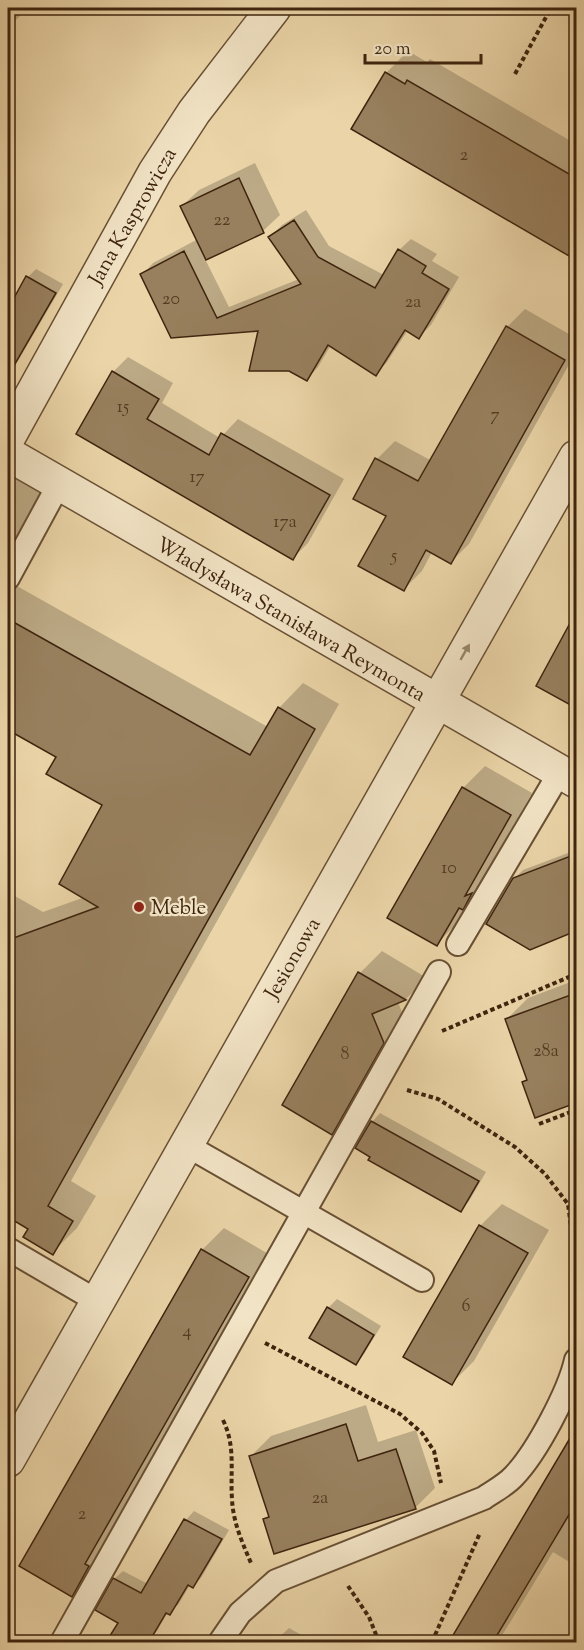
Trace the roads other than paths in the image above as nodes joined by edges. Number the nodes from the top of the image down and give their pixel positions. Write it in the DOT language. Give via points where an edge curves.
graph roads {
  1 [pos="274,8"];
  2 [pos="8,438"];
  3 [pos="8,454"];
  4 [pos="576,457"];
  5 [pos="59,484"];
  6 [pos="8,578"];
  7 [pos="436,703"];
  8 [pos="568,777"];
  9 [pos="458,944"];
  10 [pos="439,972"];
  11 [pos="186,1145"];
  12 [pos="303,1213"];
  13 [pos="8,1249"];
  14 [pos="422,1280"];
  15 [pos="98,1301"];
  16 [pos="576,1359"];
  17 [pos="8,1460"];
  18 [pos="62,1642"];
  19 [pos="220,1642"];
  1 -- 2 [label="street, Jana Kasprowicza" via="194,112 155,172"];
  3 -- 5 [label="street, Władysława Stanisława Reymonta"];
  7 -- 4 [label="street, Jesionowa, one-way"];
  5 -- 6 [label="lane"];
  5 -- 7 [label="street, Władysława Stanisława Reymonta"];
  7 -- 8 [label="street, Władysława Stanisława Reymonta"];
  7 -- 11 [label="street, Jesionowa"];
  8 -- 9 [label="lane"];
  10 -- 12 [label="lane"];
  11 -- 12 [label="lane"];
  11 -- 15 [label="street, Jesionowa"];
  12 -- 14 [label="lane"];
  12 -- 18 [label="lane"];
  13 -- 15 [label="lane"];
  15 -- 17 [label="street, Jesionowa"];
  16 -- 19 [label="lane" via="572,1377 532,1450 515,1475 500,1488 484,1498 276,1581 240,1613"];
}
